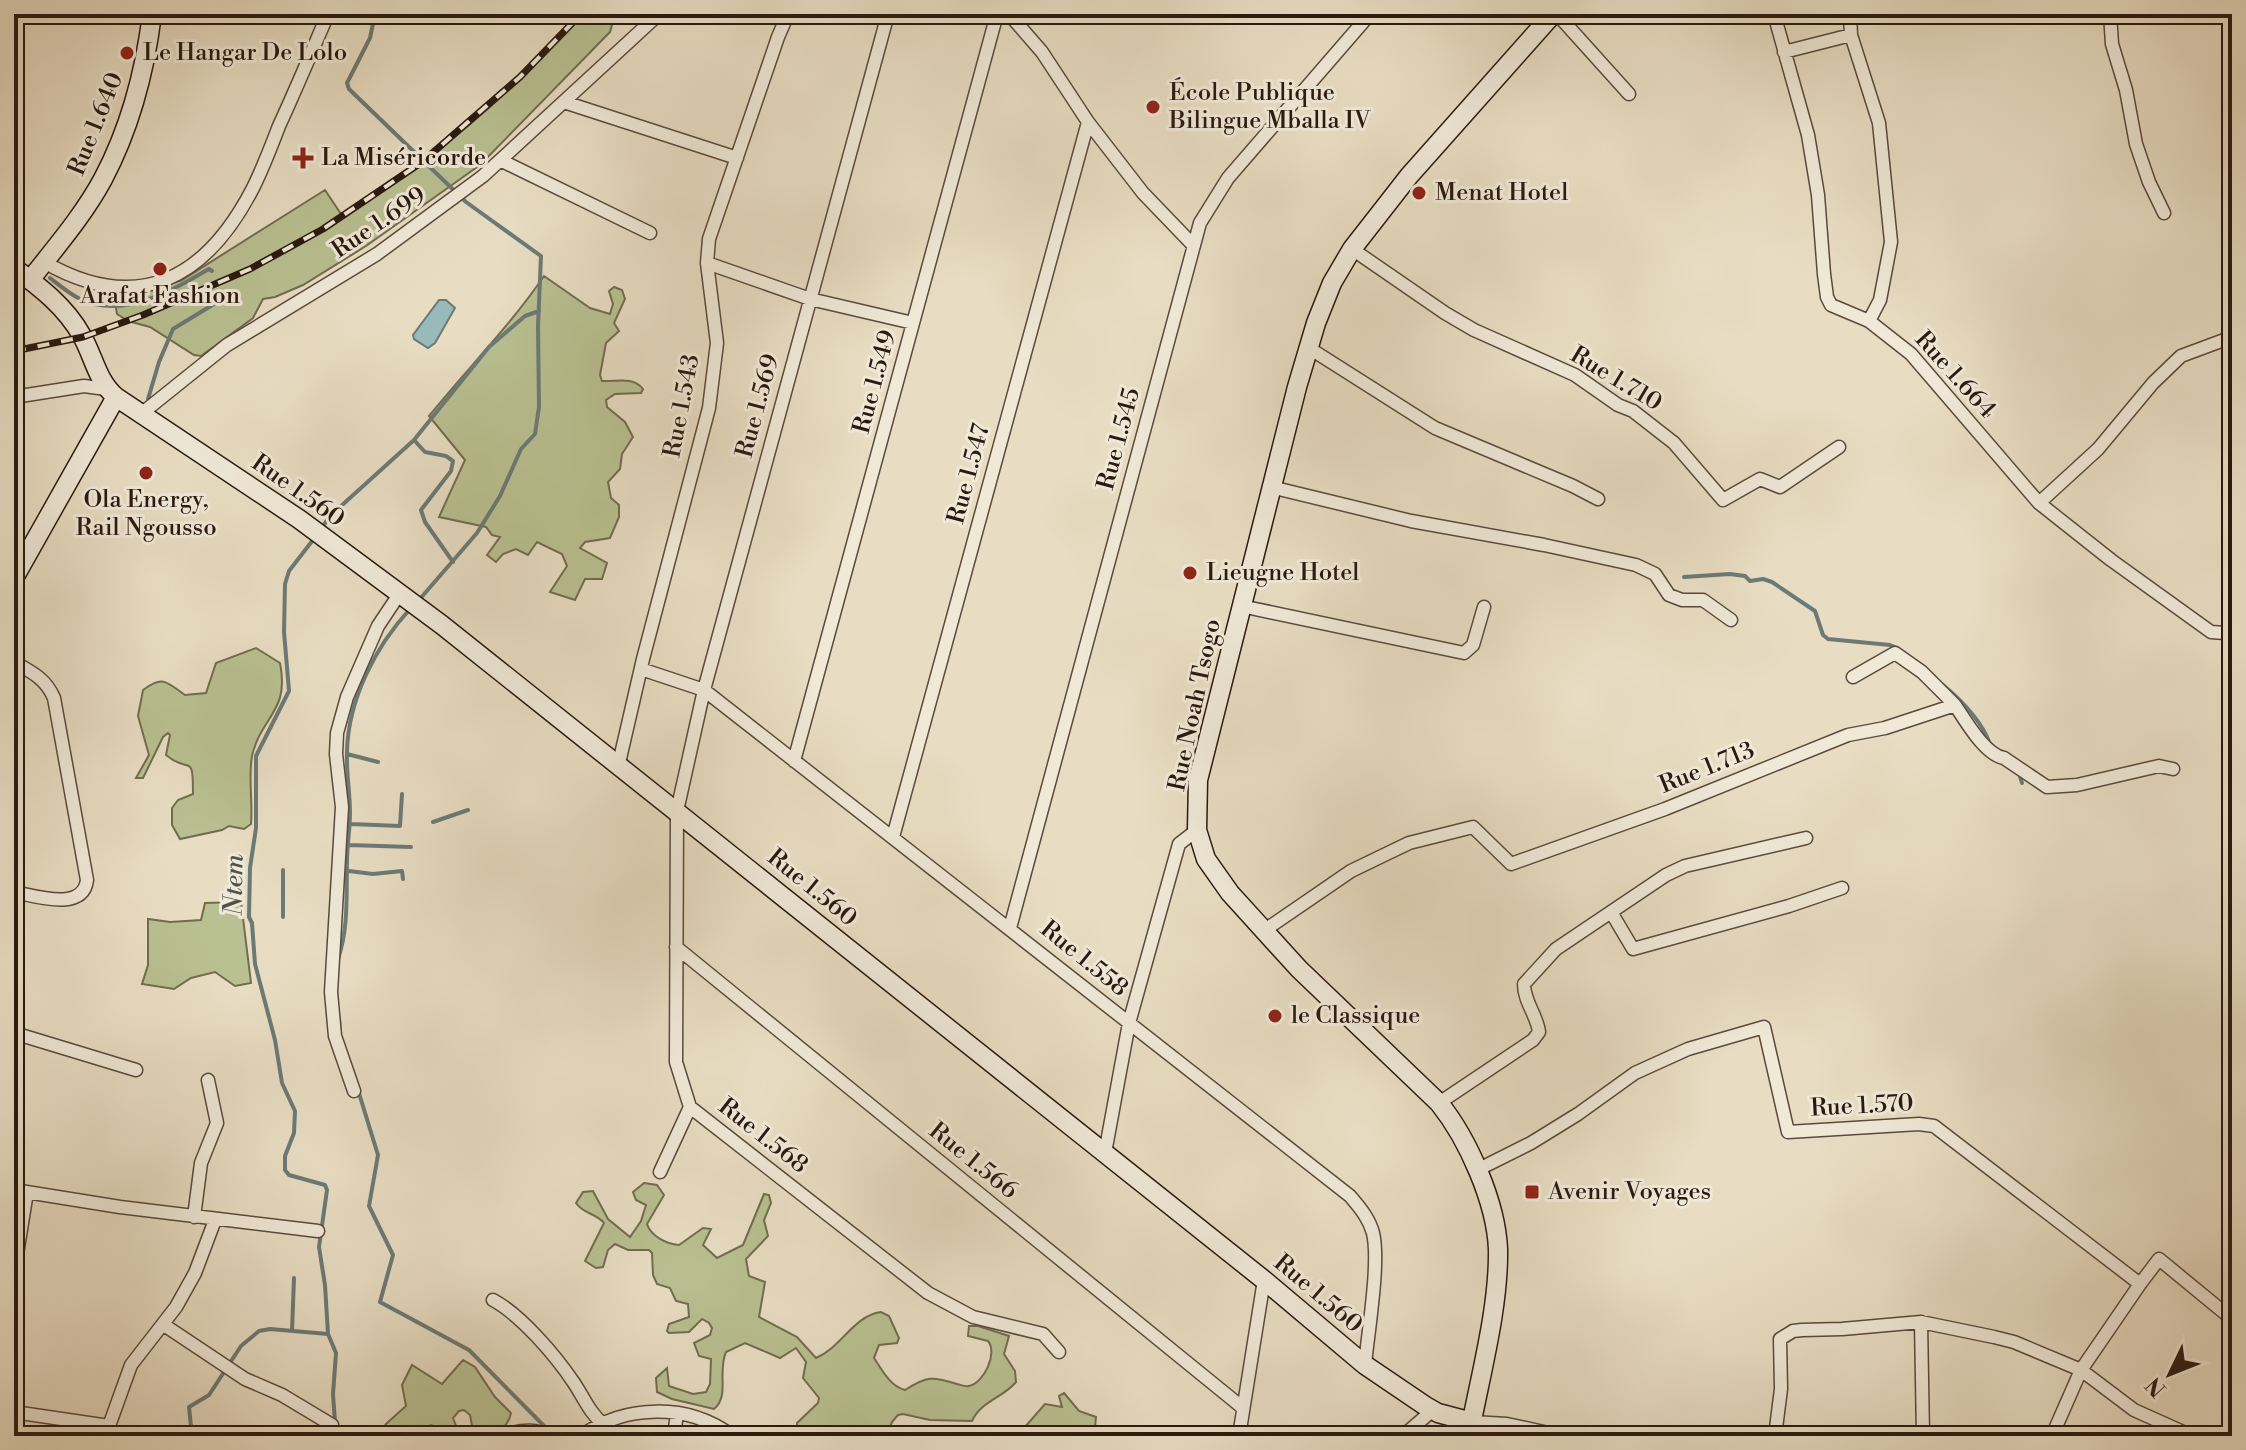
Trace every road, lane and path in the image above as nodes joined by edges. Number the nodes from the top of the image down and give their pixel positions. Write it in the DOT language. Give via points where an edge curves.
graph roads {
  1 [pos="152,14"];
  2 [pos="328,14"];
  3 [pos="659,14"];
  4 [pos="788,14"];
  5 [pos="888,14"];
  6 [pos="997,14"];
  7 [pos="1009,14"];
  8 [pos="1370,14"];
  9 [pos="1555,14"];
  10 [pos="1774,14"];
  11 [pos="1850,14"];
  12 [pos="2110,14"];
  13 [pos="1851,35"];
  14 [pos="1784,52"];
  15 [pos="1629,94"];
  16 [pos="564,102"];
  17 [pos="1088,122"];
  18 [pos="737,158"];
  19 [pos="502,161"];
  20 [pos="2164,213"];
  21 [pos="650,233"];
  22 [pos="1194,246"];
  23 [pos="1352,249"];
  24 [pos="44,262"];
  25 [pos="707,263"];
  26 [pos="14,268"];
  27 [pos="22,282"];
  28 [pos="810,299"];
  29 [pos="1869,321"];
  30 [pos="913,323"];
  31 [pos="2232,337"];
  32 [pos="1309,348"];
  33 [pos="111,393"];
  34 [pos="14,397"];
  35 [pos="141,414"];
  36 [pos="1839,447"];
  37 [pos="1271,487"];
  38 [pos="1598,499"];
  39 [pos="2039,503"];
  40 [pos="14,578"];
  41 [pos="400,593"];
  42 [pos="1241,606"];
  43 [pos="1484,607"];
  44 [pos="1731,620"];
  45 [pos="2232,639"];
  46 [pos="14,662"];
  47 [pos="641,669"];
  48 [pos="1853,677"];
  49 [pos="704,690"];
  50 [pos="1955,705"];
  51 [pos="794,761"];
  52 [pos="619,763"];
  53 [pos="2173,769"];
  54 [pos="677,811"];
  55 [pos="1197,830"];
  56 [pos="893,837"];
  57 [pos="1806,838"];
  58 [pos="1842,888"];
  59 [pos="14,892"];
  60 [pos="1611,912"];
  61 [pos="1010,928"];
  62 [pos="1262,932"];
  63 [pos="676,947"];
  64 [pos="1129,1023"];
  65 [pos="14,1033"];
  66 [pos="136,1070"];
  67 [pos="208,1080"];
  68 [pos="354,1091"];
  69 [pos="1439,1103"];
  70 [pos="690,1107"];
  71 [pos="1105,1153"];
  72 [pos="1477,1170"];
  73 [pos="660,1172"];
  74 [pos="20,1191"];
  75 [pos="194,1217"];
  76 [pos="215,1220"];
  77 [pos="318,1231"];
  78 [pos="14,1273"];
  79 [pos="1264,1280"];
  80 [pos="2140,1284"];
  81 [pos="493,1300"];
  82 [pos="2232,1319"];
  83 [pos="1921,1322"];
  84 [pos="164,1325"];
  85 [pos="1059,1352"];
  86 [pos="1365,1365"];
  87 [pos="2081,1370"];
  88 [pos="1243,1408"];
  89 [pos="1433,1410"];
  90 [pos="14,1412"];
  91 [pos="677,1413"];
  92 [pos="603,1424"];
  93 [pos="1470,1429"];
  94 [pos="327,1436"];
  95 [pos="510,1436"];
  96 [pos="548,1436"];
  97 [pos="581,1436"];
  98 [pos="674,1436"];
  99 [pos="732,1436"];
  100 [pos="1239,1436"];
  101 [pos="1403,1436"];
  102 [pos="1562,1436"];
  103 [pos="1775,1436"];
  104 [pos="1923,1436"];
  105 [pos="2052,1436"];
  106 [pos="2192,1436"];
  1 -- 24 [label="main road, Rue 1.640" via="140,83 116,152 86,206"];
  2 -- 24 [label="street" via="252,190 209,252 186,272 133,288 68,276"];
  3 -- 16 [label="street, Rue 1.699"];
  4 -- 18 [label="street, Rue 1.543"];
  5 -- 28 [label="street, Rue 1.569"];
  6 -- 30 [label="street, Rue 1.549"];
  7 -- 17 [label="street" via="1042,52"];
  8 -- 22 [label="street, Rue 1.545" via="1228,178 1200,223"];
  9 -- 15 [label="street"];
  9 -- 23 [label="main road, Rue Noah Tsogo" via="1409,176"];
  10 -- 14 [label="street, Rue 1.664"];
  11 -- 13 [label="street"];
  12 -- 20 [label="street" via="2136,144"];
  13 -- 14 [label="street"];
  13 -- 29 [label="street" via="1879,123 1891,242 1880,300"];
  14 -- 29 [label="street, Rue 1.664" via="1808,135 1827,297 1831,305"];
  16 -- 18 [label="street"];
  16 -- 19 [label="street, Rue 1.699"];
  17 -- 22 [label="street" via="1143,193"];
  17 -- 56 [label="street, Rue 1.547"];
  18 -- 25 [label="street, Rue 1.543" via="709,239"];
  19 -- 21 [label="street"];
  19 -- 35 [label="street, Rue 1.699" via="377,254 227,345"];
  22 -- 61 [label="street, Rue 1.545"];
  23 -- 32 [label="main road, Rue Noah Tsogo" via="1332,283"];
  23 -- 36 [label="street, Rue 1.710" via="1464,324 1575,375 1633,411 1674,443 1723,500 1760,479 1780,487"];
  24 -- 27 [label="main road, Rue 1.640"];
  25 -- 28 [label="street"];
  25 -- 47 [label="street, Rue 1.543" via="717,343 709,408"];
  26 -- 27 [label="main road"];
  27 -- 33 [label="main road" via="55,301 73,321"];
  28 -- 30 [label="street"];
  28 -- 49 [label="street, Rue 1.569"];
  29 -- 39 [label="street, Rue 1.664" via="1911,354"];
  30 -- 51 [label="street, Rue 1.549"];
  31 -- 39 [label="street" via="2181,356 2104,443"];
  32 -- 37 [label="main road, Rue Noah Tsogo"];
  32 -- 38 [label="street" via="1435,428"];
  33 -- 34 [label="street" via="84,386"];
  33 -- 35 [label="main road, Rue 1.560"];
  33 -- 40 [label="main road"];
  35 -- 41 [label="main road, Rue 1.560"];
  37 -- 42 [label="main road, Rue Noah Tsogo"];
  37 -- 44 [label="street" via="1636,565 1655,574 1669,595 1703,600"];
  39 -- 45 [label="street, Rue 1.664" via="2211,632"];
  41 -- 52 [label="main road, Rue 1.560"];
  41 -- 68 [label="street" via="378,626 337,733 342,807 331,992 335,1036"];
  42 -- 43 [label="street" via="1464,653 1473,645"];
  42 -- 55 [label="main road, Rue Noah Tsogo" via="1198,780"];
  46 -- 59 [label="street" via="33,672 54,698 87,880 78,897 68,900"];
  47 -- 49 [label="street, Rue 1.558"];
  47 -- 52 [label="street, Rue 1.543"];
  48 -- 50 [label="street" via="1895,653"];
  49 -- 51 [label="street, Rue 1.558"];
  49 -- 54 [label="street, Rue 1.569"];
  50 -- 53 [label="street" via="1997,757 2047,787 2159,766"];
  50 -- 62 [label="street, Rue 1.713" via="1848,735 1511,864 1473,827 1409,843 1351,871"];
  51 -- 56 [label="street, Rue 1.558"];
  52 -- 54 [label="main road, Rue 1.560"];
  54 -- 63 [label="street, Rue 1.568"];
  54 -- 71 [label="main road, Rue 1.560"];
  55 -- 62 [label="main road, Rue Noah Tsogo" via="1206,859"];
  55 -- 64 [label="street" via="1179,844"];
  56 -- 61 [label="street, Rue 1.558"];
  57 -- 60 [label="street" via="1685,866"];
  58 -- 60 [label="street" via="1633,949"];
  60 -- 69 [label="street" via="1556,949 1524,984 1538,1022 1533,1040"];
  61 -- 64 [label="street, Rue 1.558"];
  62 -- 69 [label="main road, Rue Noah Tsogo"];
  63 -- 70 [label="street, Rue 1.568" via="676,1062"];
  63 -- 88 [label="street, Rue 1.566"];
  64 -- 71 [label="street"];
  64 -- 86 [label="street, Rue 1.558" via="1366,1214 1375,1256"];
  65 -- 66 [label="street"];
  67 -- 75 [label="street" via="217,1123 201,1163"];
  69 -- 72 [label="main road, Rue Noah Tsogo" via="1455,1122"];
  70 -- 73 [label="street"];
  70 -- 85 [label="street, Rue 1.568" via="928,1293 973,1317 1043,1334"];
  71 -- 79 [label="main road, Rue 1.560"];
  72 -- 80 [label="street, Rue 1.570" via="1531,1143 1635,1073 1688,1049 1764,1027 1788,1132 1934,1126"];
  72 -- 93 [label="main road, Rue Noah Tsogo" via="1498,1247"];
  74 -- 75 [label="street"];
  74 -- 78 [label="street"];
  75 -- 76 [label="street"];
  76 -- 77 [label="street"];
  76 -- 84 [label="street" via="195,1273"];
  79 -- 86 [label="main road, Rue 1.560"];
  79 -- 88 [label="street"];
  80 -- 82 [label="street" via="2159,1259"];
  80 -- 87 [label="street"];
  81 -- 92 [label="street" via="511,1310"];
  83 -- 87 [label="street" via="2014,1342"];
  83 -- 103 [label="street" via="1793,1331 1780,1339"];
  83 -- 104 [label="street"];
  84 -- 90 [label="street" via="131,1365 109,1426"];
  84 -- 94 [label="street" via="245,1379 332,1425"];
  86 -- 89 [label="main road, Rue 1.560"];
  87 -- 105 [label="street"];
  87 -- 106 [label="street" via="2134,1410"];
  88 -- 100 [label="street"];
  89 -- 93 [label="main road, Rue 1.560"];
  89 -- 101 [label="street"];
  91 -- 92 [label="street" via="651,1410"];
  91 -- 98 [label="street"];
  91 -- 99 [label="street" via="702,1418"];
  92 -- 97 [label="street"];
  93 -- 102 [label="street" via="1507,1424"];
  95 -- 96 [label="street" via="525,1430"];
}
